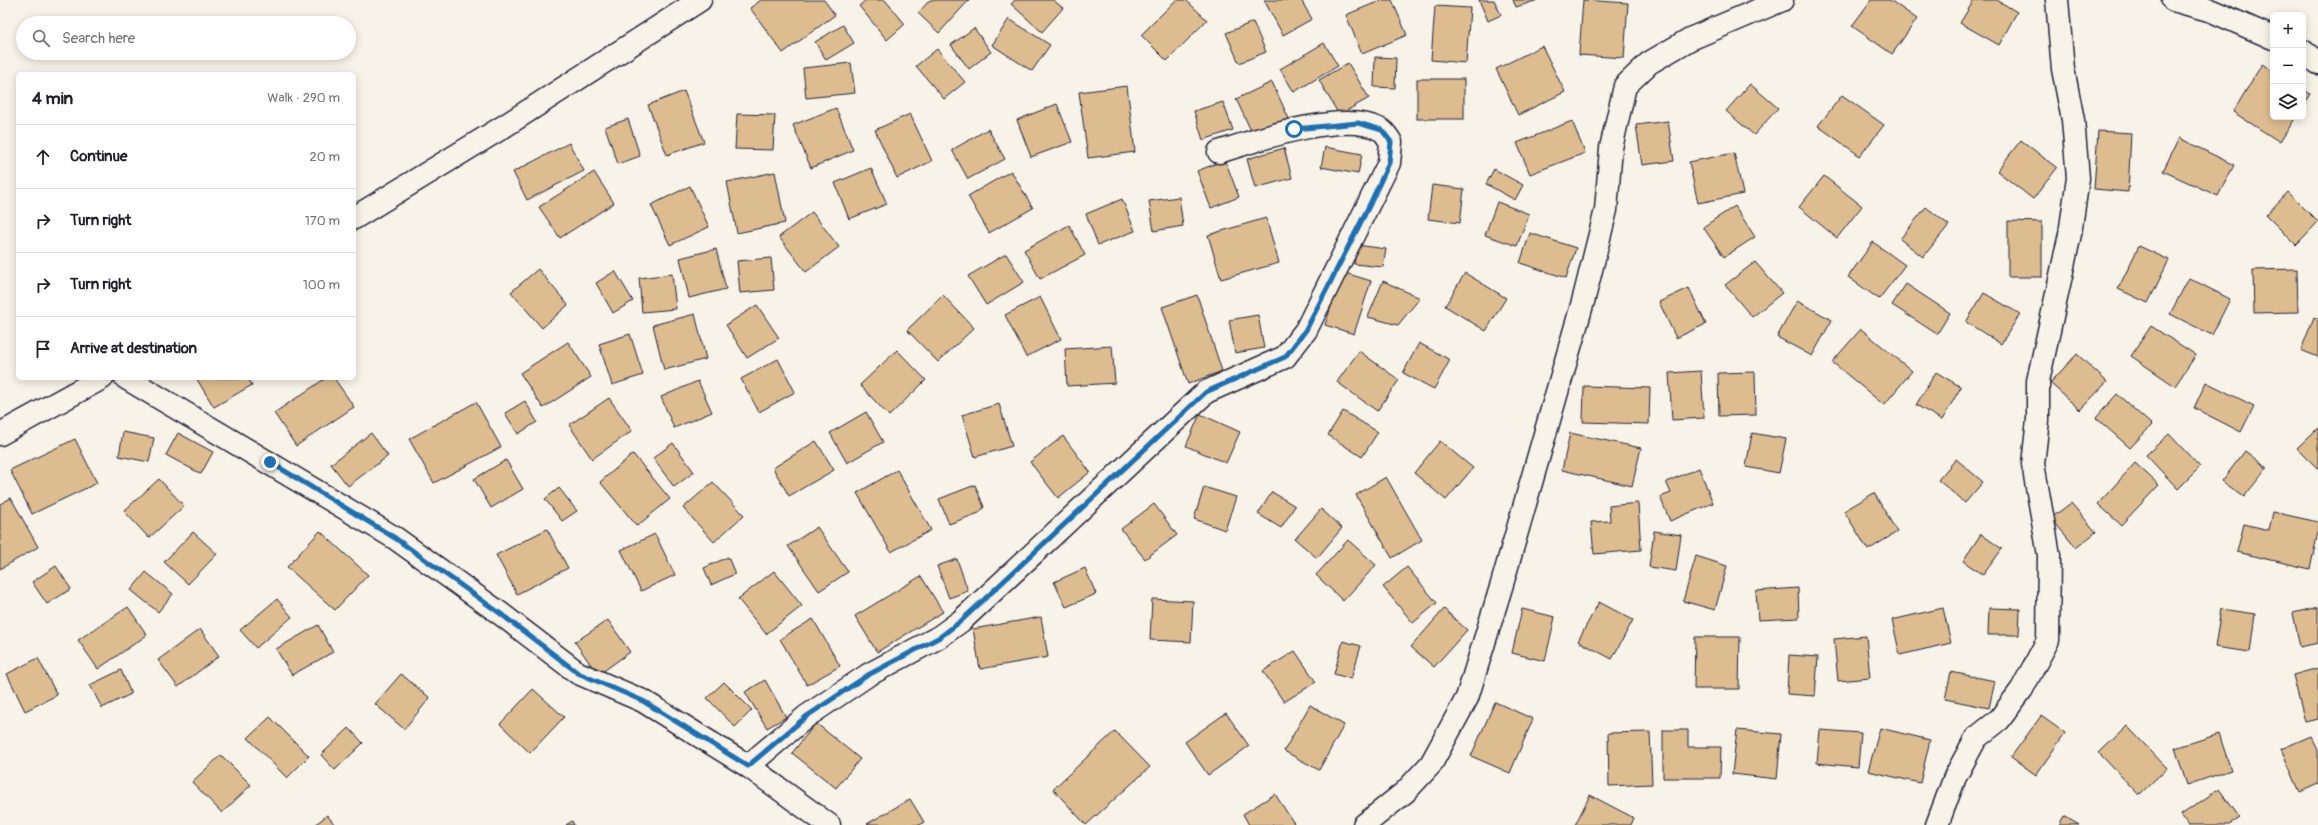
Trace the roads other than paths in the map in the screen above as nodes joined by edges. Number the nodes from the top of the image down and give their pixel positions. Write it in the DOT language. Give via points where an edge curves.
graph roads {
  1 [pos="700,0"];
  2 [pos="1782,0"];
  3 [pos="2057,0"];
  4 [pos="2172,0"];
  5 [pos="2270,37"];
  6 [pos="2306,53"];
  7 [pos="2318,63"];
  8 [pos="1219,152"];
  9 [pos="356,217"];
  10 [pos="98,380"];
  11 [pos="129,380"];
  12 [pos="0,434"];
  13 [pos="748,766"];
  14 [pos="829,825"];
  15 [pos="1364,825"];
  16 [pos="1937,825"];
  1 -- 9 [label="street" via="503,127"];
  2 -- 15 [label="street" via="1690,38 1649,62 1625,86 1611,148 1606,210 1584,298 1467,698 1432,764 1405,792"];
  3 -- 16 [label="street" via="2078,178 2070,234 2038,381 2038,420 2033,464 2050,555 2048,640 2022,689 1999,720 1976,738 1955,777"];
  4 -- 5 [label="street" via="2212,11"];
  6 -- 7 [label="street"];
  8 -- 13 [label="street" via="1294,129 1358,123 1382,130 1391,142 1389,163 1306,330 1285,357 1206,392 961,621 940,637 868,675 807,716"];
  10 -- 12 [label="street"];
  11 -- 13 [label="street" via="395,538 578,673 643,701"];
  13 -- 14 [label="street"];
}
